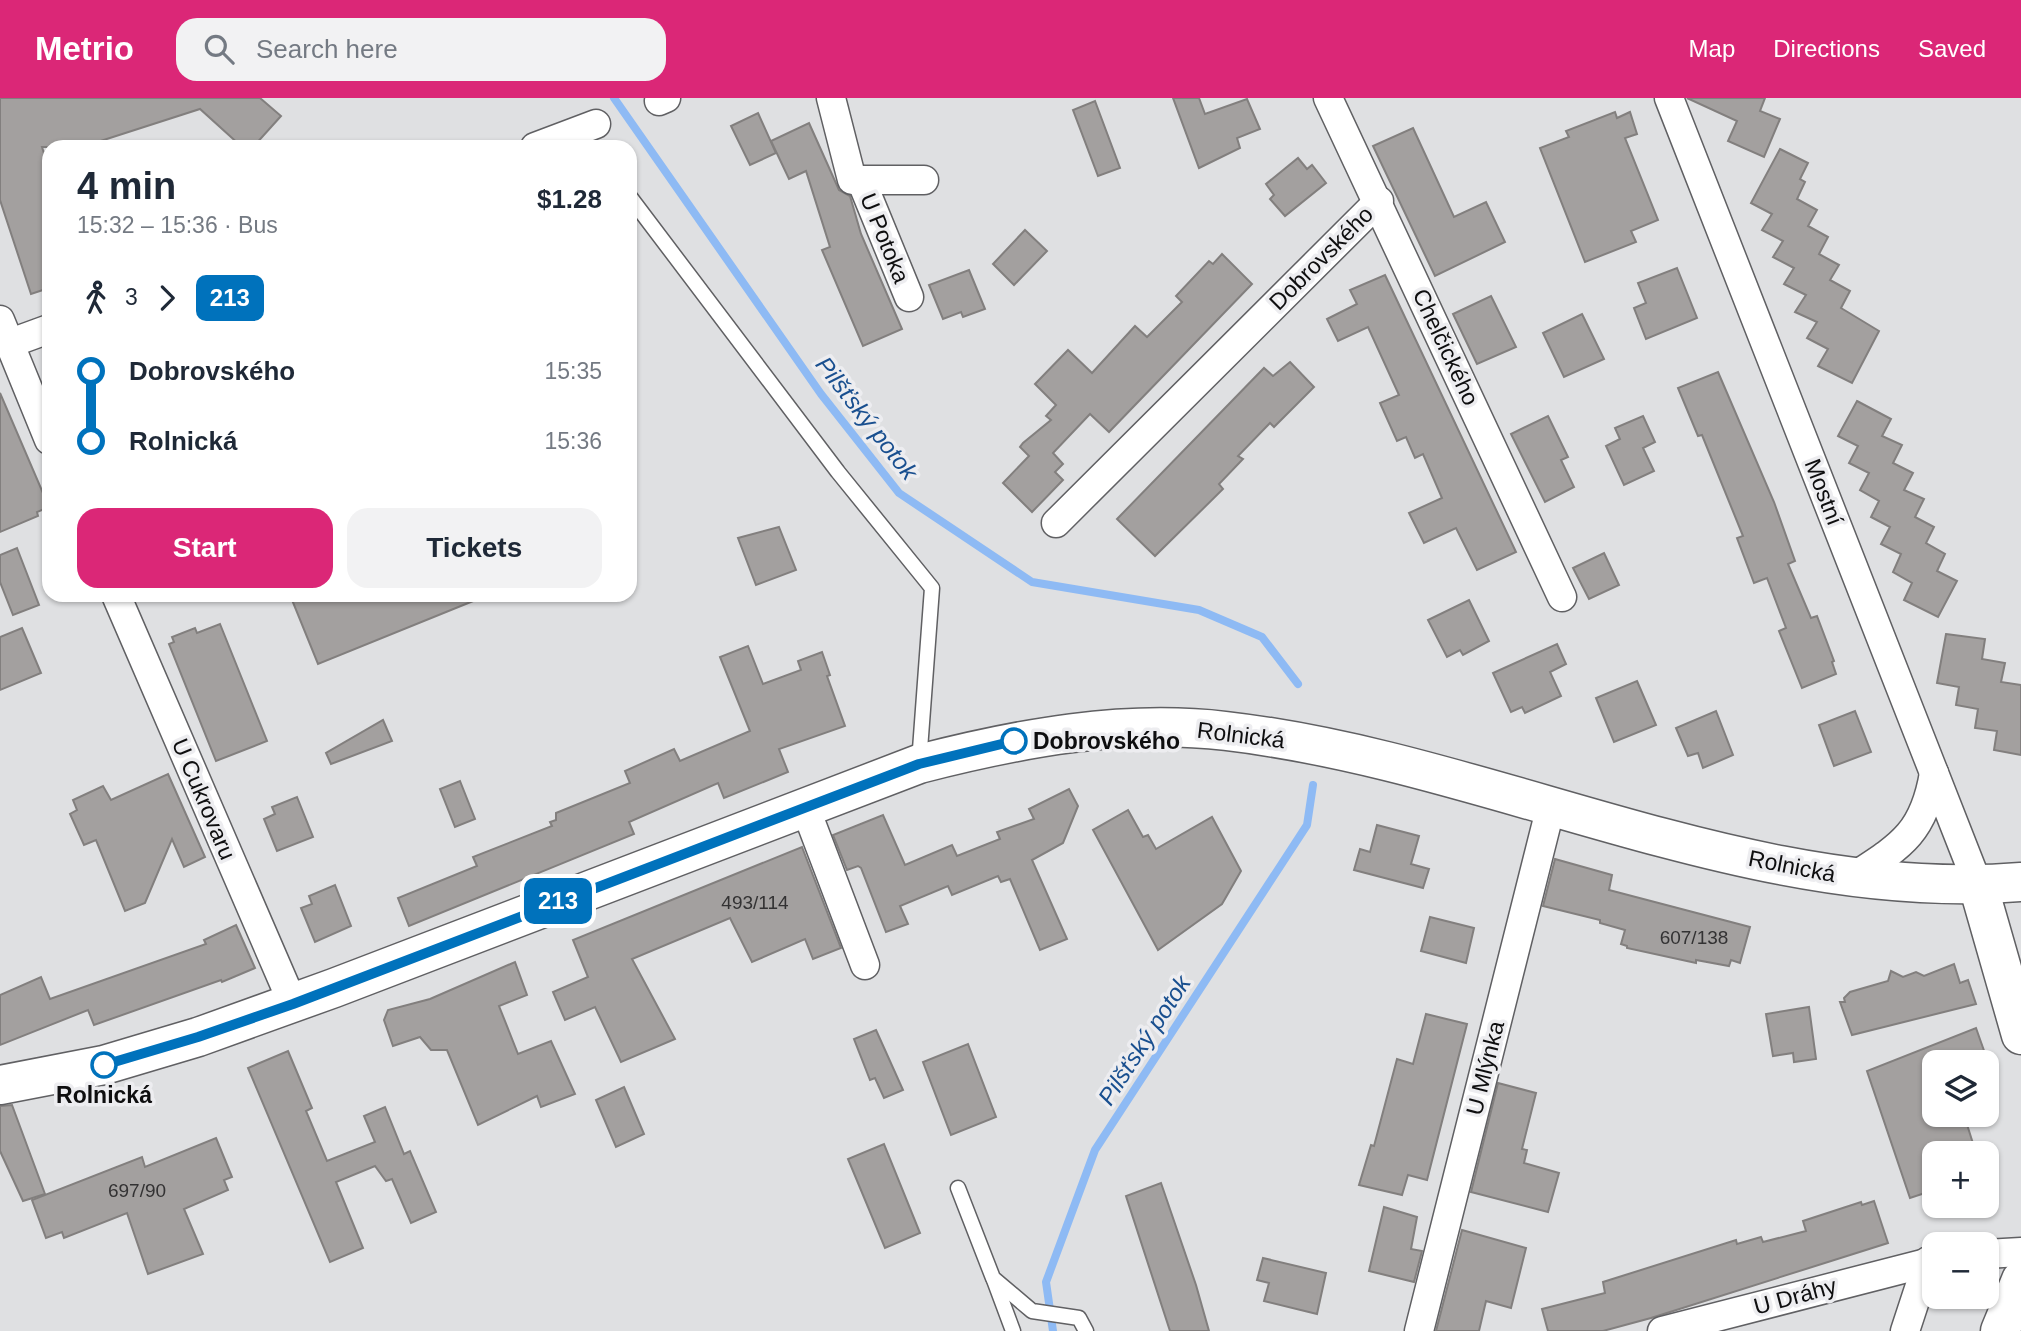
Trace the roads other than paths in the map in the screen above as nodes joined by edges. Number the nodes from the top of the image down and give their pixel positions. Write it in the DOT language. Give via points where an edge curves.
graph roads {
  1 [pos="831,98"];
  2 [pos="1328,98"];
  3 [pos="1670,98"];
  4 [pos="590,134"];
  5 [pos="565,140"];
  6 [pos="861,180"];
  7 [pos="924,180"];
  8 [pos="1379,201"];
  9 [pos="637,206"];
  10 [pos="909,297"];
  11 [pos="42,330"];
  12 [pos="3,336"];
  13 [pos="42,424"];
  14 [pos="1055,523"];
  15 [pos="1562,597"];
  16 [pos="119,602"];
  17 [pos="919,764"];
  18 [pos="1934,773"];
  19 [pos="1551,806"];
  20 [pos="805,807"];
  21 [pos="1853,877"];
  22 [pos="2021,882"];
  23 [pos="1978,886"];
  24 [pos="865,965"];
  25 [pos="293,1004"];
  26 [pos="2021,1035"];
  27 [pos="0,1085"];
  28 [pos="958,1188"];
  29 [pos="2021,1252"];
  30 [pos="1999,1253"];
  31 [pos="1922,1263"];
  32 [pos="993,1278"];
  33 [pos="2021,1280"];
  34 [pos="1922,1285"];
  35 [pos="1083,1324"];
  36 [pos="1013,1331"];
  37 [pos="1419,1331"];
  38 [pos="1662,1331"];
  39 [pos="1905,1331"];
  40 [pos="2000,1331"];
  1 -- 6 [label="street, U Potoka" via="852,180"];
  2 -- 8 [label="street, Chelčického"];
  3 -- 18 [label="street, Mostní"];
  4 -- 5 [label="street"];
  6 -- 7 [label="street, U Potoka"];
  6 -- 10 [label="street, U Potoka"];
  8 -- 14 [label="street, Dobrovského"];
  8 -- 15 [label="street, Chelčického"];
  9 -- 17 [label="lane" via="932,589"];
  11 -- 12 [label="street"];
  12 -- 13 [label="street"];
  16 -- 25 [label="street, U Cukrovaru"];
  17 -- 19 [label="street, Rolnická" via="999,743 1081,731 1212,730 1319,746"];
  17 -- 20 [label="street, Rolnická"];
  18 -- 21 [label="street" via="1922,820 1913,832"];
  18 -- 23 [label="street, Mostní"];
  19 -- 21 [label="street, Rolnická" via="1757,861"];
  19 -- 37 [label="street, U Mlýnka"];
  20 -- 24 [label="street"];
  20 -- 25 [label="street, Rolnická"];
  21 -- 23 [label="street, Rolnická"];
  22 -- 23 [label="street"];
  23 -- 26 [label="street"];
  25 -- 27 [label="street, Rolnická" via="104,1065"];
  28 -- 32 [label="lane"];
  29 -- 30 [label="street"];
  31 -- 38 [label="street, U Dráhy"];
  32 -- 35 [label="lane" via="1032,1311"];
  32 -- 36 [label="lane"];
  33 -- 40 [label="street"];
  34 -- 39 [label="street, U Dráhy"];
}
